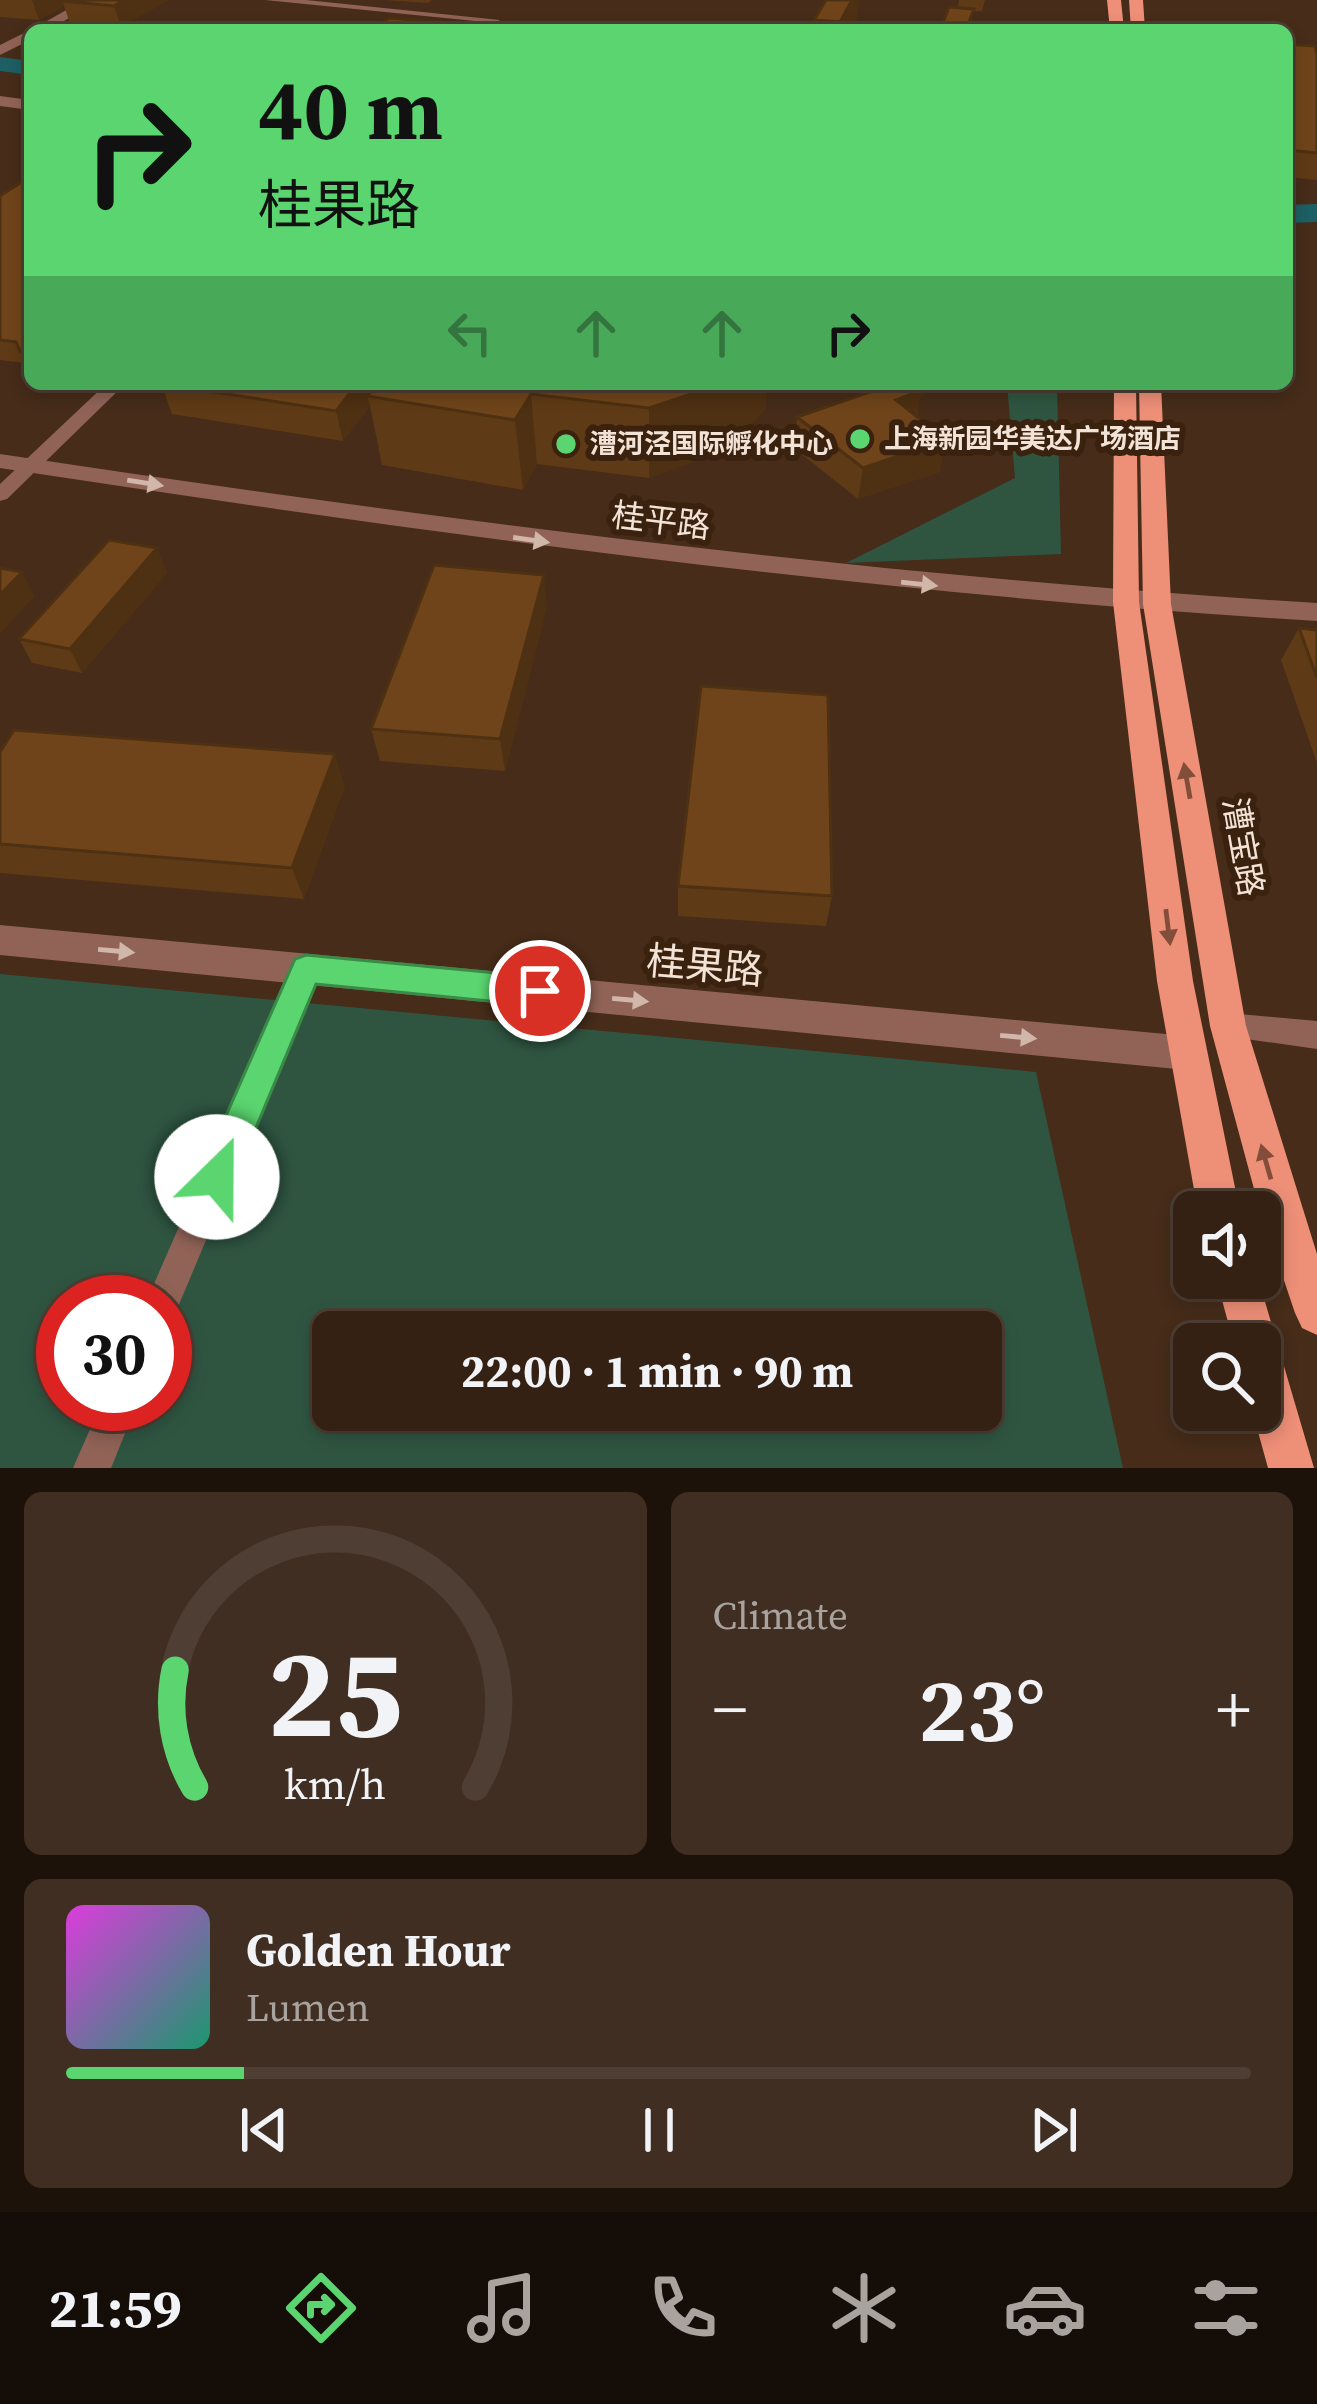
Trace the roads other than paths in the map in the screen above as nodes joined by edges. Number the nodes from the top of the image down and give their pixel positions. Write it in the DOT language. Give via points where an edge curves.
graph roads {
  1 [pos="94,0"];
  2 [pos="270,0"];
  3 [pos="505,10"];
  4 [pos="495,20"];
  5 [pos="49,24"];
  6 [pos="491,24"];
  7 [pos="110,390"];
  8 [pos="1125,390"];
  9 [pos="1150,390"];
  10 [pos="0,461"];
  11 [pos="29,466"];
  12 [pos="0,495"];
  13 [pos="1142,603"];
  14 [pos="1317,611"];
  15 [pos="0,940"];
  16 [pos="306,969"];
  17 [pos="1228,1026"];
  18 [pos="1317,1035"];
  19 [pos="1187,1053"];
  20 [pos="1215,1191"];
  21 [pos="175,1275"];
  22 [pos="1317,1313"];
  23 [pos="108,1431"];
  24 [pos="1281,1431"];
  25 [pos="92,1468"];
  26 [pos="1291,1468"];
  1 -- 5 [label="street"];
  2 -- 4 [label="street"];
  3 -- 4 [label="street"];
  4 -- 6 [label="street"];
  7 -- 11 [label="street"];
  8 -- 13 [label="main road, 漕宝路"];
  9 -- 13 [label="main road, 漕宝路"];
  10 -- 11 [label="street, 桂平路"];
  11 -- 12 [label="street"];
  11 -- 13 [label="street, 桂平路, one-way" via="583,547"];
  13 -- 14 [label="street, 桂平路"];
  17 -- 13 [label="main road, 漕宝路, one-way"];
  13 -- 19 [label="main road, 漕宝路, one-way"];
  15 -- 16 [label="street, 桂果路, one-way"];
  16 -- 19 [label="street, 桂果路, one-way"];
  16 -- 21 [label="street"];
  17 -- 18 [label="street"];
  22 -- 17 [label="main road, 漕宝路, one-way"];
  19 -- 20 [label="main road, 漕宝路"];
  23 -- 25 [label="street"];
  24 -- 26 [label="main road"];
}
